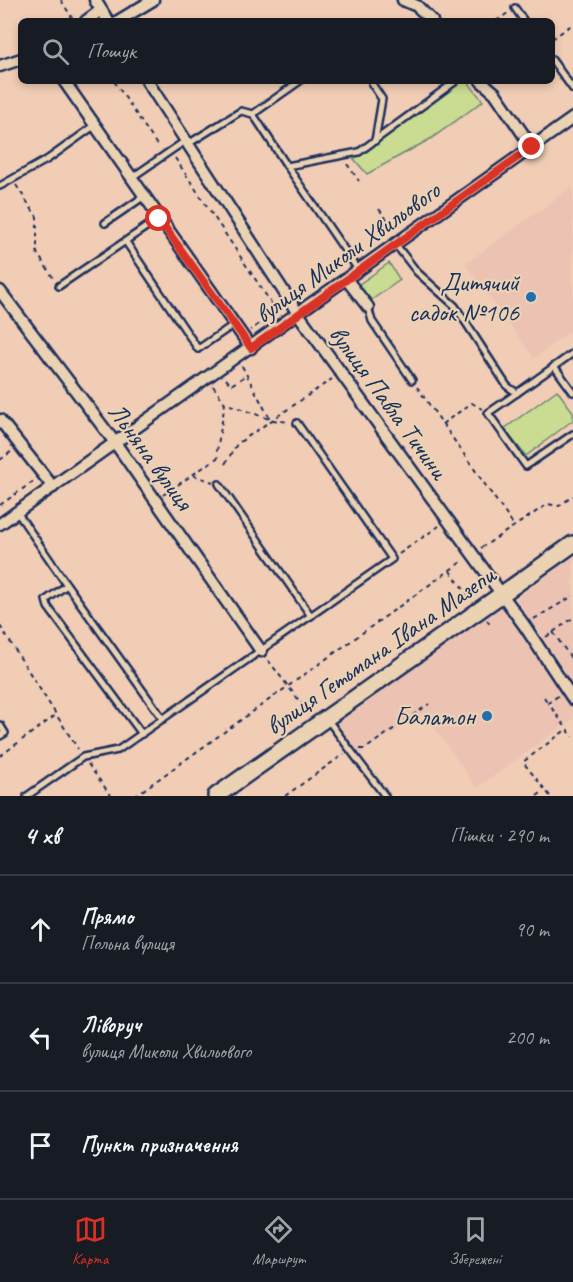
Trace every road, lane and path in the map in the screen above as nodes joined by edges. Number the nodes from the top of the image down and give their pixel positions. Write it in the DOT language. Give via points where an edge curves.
graph roads {
  1 [pos="60,0"];
  2 [pos="95,0"];
  3 [pos="153,0"];
  4 [pos="403,0"];
  5 [pos="515,8"];
  6 [pos="101,10"];
  7 [pos="72,18"];
  8 [pos="90,18"];
  9 [pos="106,18"];
  10 [pos="123,18"];
  11 [pos="429,18"];
  12 [pos="500,18"];
  13 [pos="522,18"];
  14 [pos="573,24"];
  15 [pos="555,37"];
  16 [pos="18,60"];
  17 [pos="555,64"];
  18 [pos="0,66"];
  19 [pos="66,84"];
  20 [pos="116,84"];
  21 [pos="149,84"];
  22 [pos="296,84"];
  23 [pos="372,84"];
  24 [pos="452,84"];
  25 [pos="484,84"];
  26 [pos="573,89"];
  27 [pos="253,114"];
  28 [pos="573,118"];
  29 [pos="93,126"];
  30 [pos="375,141"];
  31 [pos="187,142"];
  32 [pos="532,147"];
  33 [pos="171,151"];
  34 [pos="341,156"];
  35 [pos="287,166"];
  36 [pos="13,178"];
  37 [pos="130,179"];
  38 [pos="359,181"];
  39 [pos="0,186"];
  40 [pos="143,197"];
  41 [pos="379,209"];
  42 [pos="159,219"];
  43 [pos="105,223"];
  44 [pos="126,242"];
  45 [pos="399,242"];
  46 [pos="359,271"];
  47 [pos="347,280"];
  48 [pos="59,286"];
  49 [pos="0,291"];
  50 [pos="368,307"];
  51 [pos="277,312"];
  52 [pos="299,315"];
  53 [pos="233,324"];
  54 [pos="251,348"];
  55 [pos="573,353"];
  56 [pos="239,360"];
  57 [pos="554,366"];
  58 [pos="247,375"];
  59 [pos="334,377"];
  60 [pos="208,379"];
  61 [pos="412,380"];
  62 [pos="231,385"];
  63 [pos="517,393"];
  64 [pos="573,393"];
  65 [pos="225,403"];
  66 [pos="488,413"];
  67 [pos="271,419"];
  68 [pos="0,420"];
  69 [pos="297,423"];
  70 [pos="442,423"];
  71 [pos="573,434"];
  72 [pos="116,444"];
  73 [pos="20,445"];
  74 [pos="217,451"];
  75 [pos="220,456"];
  76 [pos="0,460"];
  77 [pos="225,464"];
  78 [pos="193,475"];
  79 [pos="219,484"];
  80 [pos="53,487"];
  81 [pos="573,496"];
  82 [pos="156,500"];
  83 [pos="16,512"];
  84 [pos="446,521"];
  85 [pos="0,524"];
  86 [pos="514,526"];
  87 [pos="573,544"];
  88 [pos="470,555"];
  89 [pos="392,559"];
  90 [pos="450,571"];
  91 [pos="68,585"];
  92 [pos="501,594"];
  93 [pos="573,596"];
  94 [pos="471,599"];
  95 [pos="311,616"];
  96 [pos="573,618"];
  97 [pos="531,620"];
  98 [pos="0,626"];
  99 [pos="553,632"];
  100 [pos="545,638"];
  101 [pos="261,651"];
  102 [pos="573,661"];
  103 [pos="288,686"];
  104 [pos="544,697"];
  105 [pos="573,699"];
  106 [pos="548,704"];
  107 [pos="57,715"];
  108 [pos="163,719"];
  109 [pos="322,721"];
  110 [pos="0,726"];
  111 [pos="567,729"];
  112 [pos="141,734"];
  113 [pos="0,736"];
  114 [pos="0,756"];
  115 [pos="83,757"];
  116 [pos="545,790"];
  117 [pos="27,796"];
  118 [pos="111,796"];
  119 [pos="135,796"];
  120 [pos="216,796"];
  121 [pos="386,796"];
  122 [pos="537,796"];
  123 [pos="549,796"];
  1 -- 7 [label="path"];
  2 -- 6 [label="street"];
  3 -- 10 [label="street"];
  4 -- 11 [label="street" via="417,6"];
  5 -- 12 [label="path"];
  5 -- 13 [label="lane"];
  6 -- 8 [label="street"];
  6 -- 9 [label="street"];
  14 -- 15 [label="path"];
  16 -- 18 [label="street"];
  17 -- 26 [label="lane"];
  19 -- 29 [label="street"];
  20 -- 33 [label="path" via="157,148"];
  21 -- 31 [label="street, вулиця Павла Тичини"];
  22 -- 27 [label="lane"];
  23 -- 30 [label="lane" via="382,99"];
  24 -- 30 [label="lane"];
  25 -- 32 [label="street"];
  27 -- 31 [label="lane" via="241,111"];
  27 -- 35 [label="lane"];
  28 -- 32 [label="street, вулиця Миколи Хвильового"];
  29 -- 36 [label="lane" via="48,159"];
  29 -- 37 [label="street"];
  30 -- 34 [label="lane" via="359,152"];
  31 -- 33 [label="lane"];
  31 -- 52 [label="street, вулиця Павла Тичини"];
  32 -- 45 [label="street, вулиця Миколи Хвильового"];
  33 -- 37 [label="lane"];
  33 -- 51 [label="path"];
  34 -- 35 [label="lane"];
  34 -- 38 [label="path"];
  35 -- 46 [label="lane"];
  36 -- 39 [label="lane"];
  36 -- 48 [label="path" via="37,217 37,253"];
  37 -- 40 [label="street"];
  40 -- 42 [label="street"];
  40 -- 43 [label="lane"];
  41 -- 45 [label="path"];
  42 -- 44 [label="lane"];
  42 -- 53 [label="street"];
  44 -- 48 [label="lane"];
  44 -- 53 [label="lane" via="198,349"];
  45 -- 46 [label="street, вулиця Миколи Хвильового"];
  45 -- 63 [label="lane" via="417,272 455,306 507,386"];
  46 -- 47 [label="street, вулиця Миколи Хвильового"];
  47 -- 50 [label="street"];
  47 -- 52 [label="street, вулиця Миколи Хвильового"];
  49 -- 72 [label="street, Льняна вулиця"];
  50 -- 61 [label="lane" via="372,321"];
  52 -- 54 [label="street, вулиця Миколи Хвильового"];
  52 -- 84 [label="street, вулиця Павла Тичини"];
  53 -- 54 [label="street"];
  54 -- 60 [label="street, вулиця Миколи Хвильового"];
  55 -- 57 [label="lane"];
  56 -- 58 [label="path"];
  57 -- 63 [label="lane"];
  57 -- 64 [label="lane"];
  58 -- 62 [label="path"];
  58 -- 67 [label="path"];
  59 -- 67 [label="path"];
  60 -- 65 [label="path"];
  60 -- 72 [label="street, вулиця Миколи Хвильового"];
  61 -- 70 [label="path"];
  63 -- 66 [label="lane"];
  65 -- 67 [label="path"];
  65 -- 74 [label="path"];
  66 -- 70 [label="path" via="472,403"];
  66 -- 71 [label="lane" via="526,466"];
  67 -- 69 [label="path"];
  67 -- 77 [label="path" via="237,444"];
  68 -- 73 [label="street"];
  69 -- 89 [label="lane"];
  70 -- 86 [label="path"];
  72 -- 80 [label="street, вулиця Миколи Хвильового"];
  72 -- 82 [label="street, Льняна вулиця"];
  73 -- 76 [label="path"];
  73 -- 80 [label="street"];
  75 -- 78 [label="path"];
  78 -- 79 [label="path"];
  78 -- 82 [label="path"];
  79 -- 95 [label="lane"];
  80 -- 83 [label="street, вулиця Миколи Хвильового"];
  81 -- 86 [label="path" via="559,506 548,504"];
  82 -- 101 [label="street, Льняна вулиця"];
  83 -- 85 [label="street, вулиця Миколи Хвильового"];
  83 -- 91 [label="lane"];
  84 -- 88 [label="street, вулиця Павла Тичини"];
  84 -- 89 [label="path"];
  86 -- 88 [label="path"];
  87 -- 92 [label="main road, вулиця Гетьмана Івана Мазепи"];
  88 -- 90 [label="path"];
  88 -- 92 [label="street, вулиця Павла Тичини"];
  89 -- 95 [label="lane"];
  90 -- 94 [label="path"];
  90 -- 103 [label="path"];
  91 -- 108 [label="lane"];
  91 -- 112 [label="lane" via="46,600 48,608"];
  92 -- 105 [label="street, вулиця Павла Тичини"];
  92 -- 109 [label="main road, вулиця Гетьмана Івана Мазепи"];
  93 -- 97 [label="path"];
  95 -- 101 [label="lane"];
  96 -- 99 [label="path"];
  98 -- 107 [label="path"];
  99 -- 100 [label="path"];
  99 -- 102 [label="path"];
  101 -- 103 [label="path"];
  101 -- 108 [label="lane"];
  103 -- 109 [label="path"];
  103 -- 119 [label="path"];
  104 -- 106 [label="path"];
  107 -- 114 [label="path"];
  107 -- 115 [label="path"];
  108 -- 112 [label="lane"];
  109 -- 120 [label="main road, вулиця Гетьмана Івана Мазепи"];
  109 -- 121 [label="lane"];
  110 -- 113 [label="lane" via="5,733"];
  111 -- 116 [label="path" via="523,762"];
  112 -- 115 [label="lane" via="118,750"];
  115 -- 117 [label="lane"];
  115 -- 118 [label="path"];
  116 -- 122 [label="path"];
  116 -- 123 [label="path"];
}
